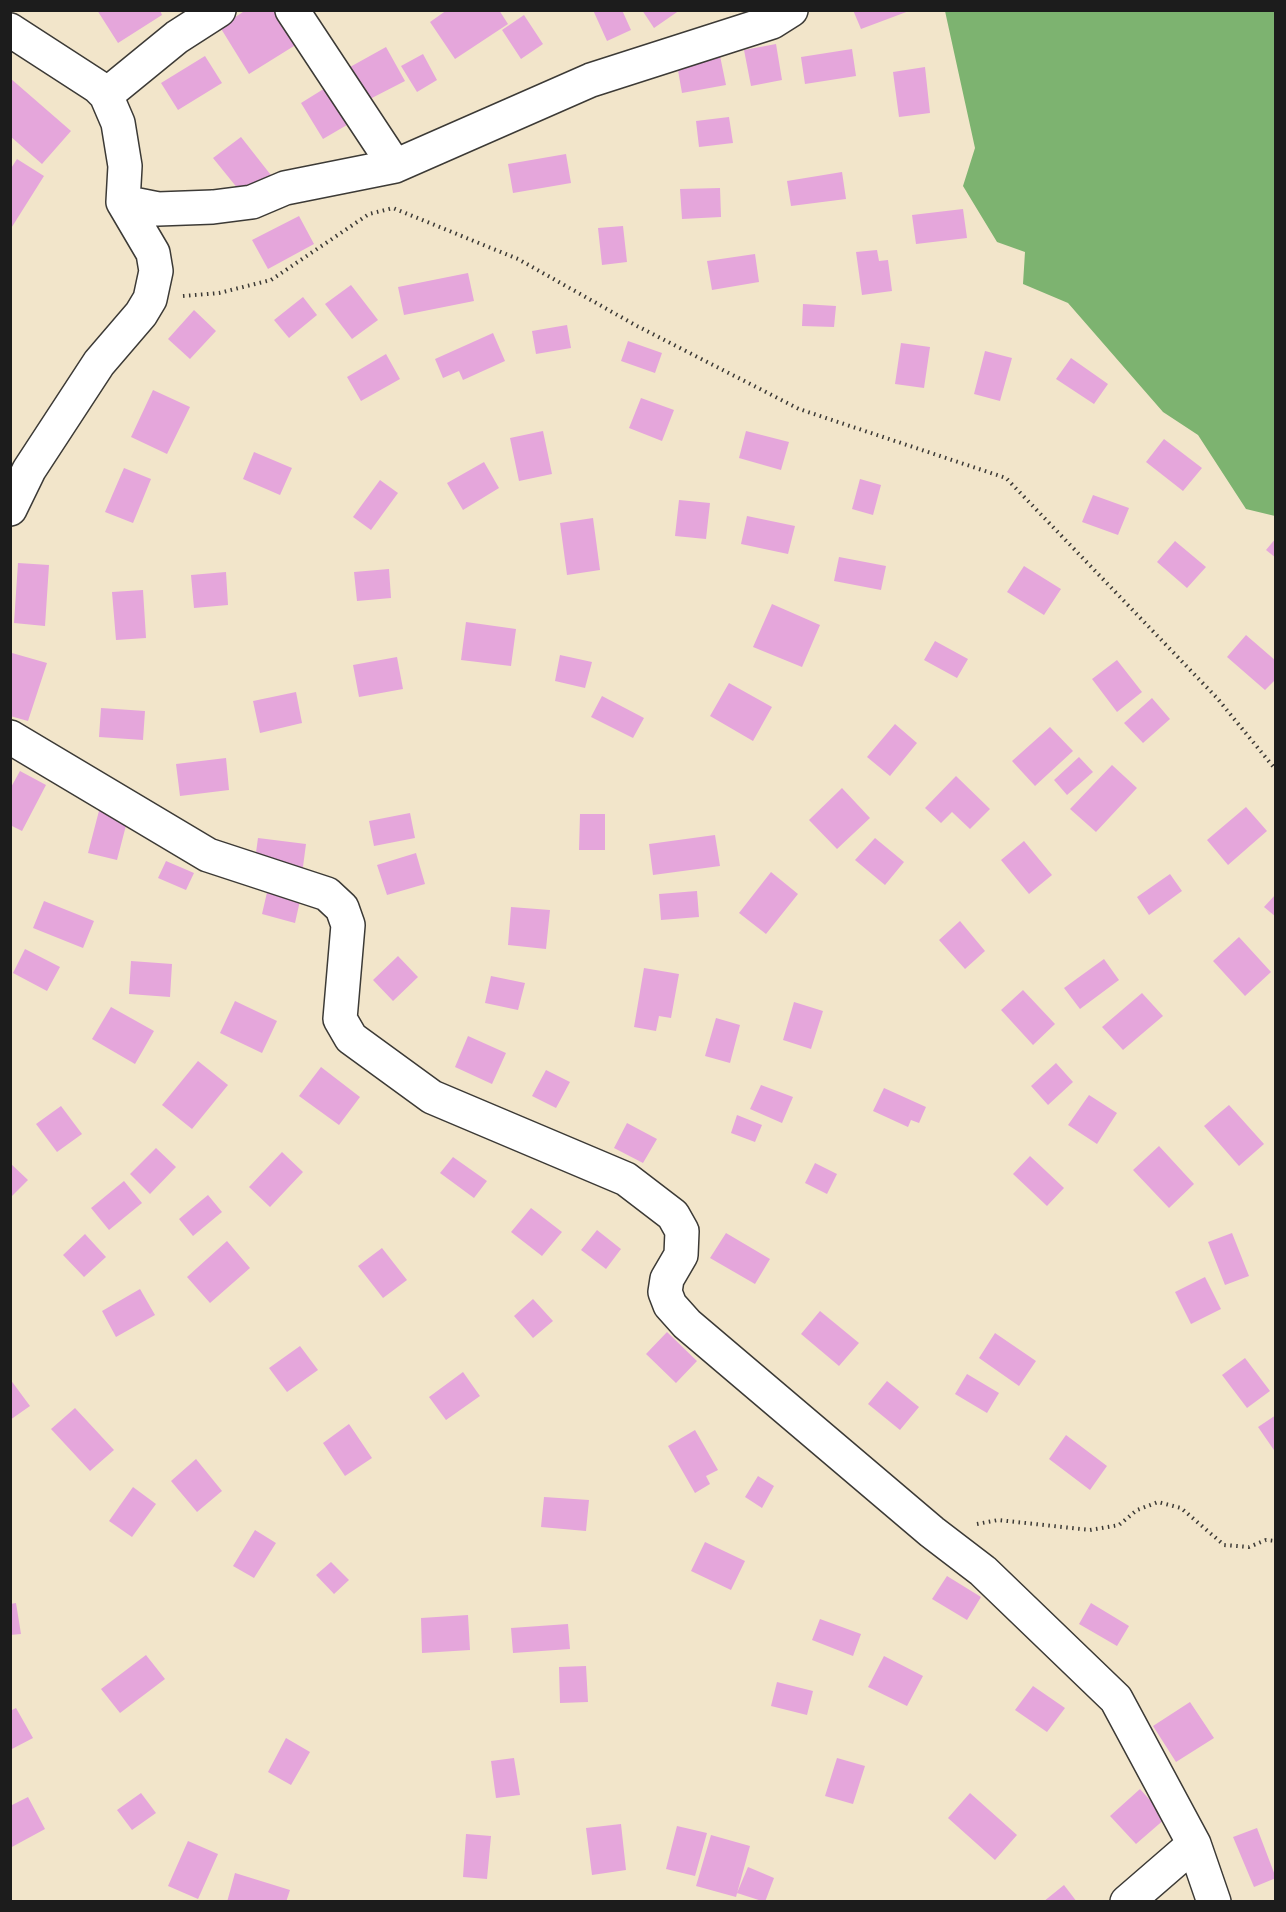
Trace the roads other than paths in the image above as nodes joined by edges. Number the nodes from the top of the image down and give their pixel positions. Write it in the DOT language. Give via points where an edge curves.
graph roads {
  1 [pos="219,10"];
  2 [pos="292,10"];
  3 [pos="791,10"];
  4 [pos="10,30"];
  5 [pos="106,95"];
  6 [pos="395,166"];
  7 [pos="123,202"];
  8 [pos="10,509"];
  9 [pos="10,737"];
  10 [pos="1194,1844"];
  11 [pos="1127,1902"];
  12 [pos="1214,1902"];
  1 -- 5 [label="street" via="177,37"];
  2 -- 6 [label="street"];
  3 -- 6 [label="street" via="772,22 591,80"];
  4 -- 5 [label="street"];
  5 -- 7 [label="street" via="118,123 124,166"];
  6 -- 7 [label="street" via="285,188 243,203 158,209"];
  7 -- 8 [label="street" via="153,253 156,270 150,299 99,363 29,470"];
  9 -- 10 [label="street" via="208,855 327,894 342,908 348,925 340,1019 351,1038 432,1097 626,1179 673,1215 682,1231 681,1255 667,1279 665,1292 670,1305 687,1324 983,1571 1116,1699"];
  10 -- 11 [label="street"];
  10 -- 12 [label="street"];
}
